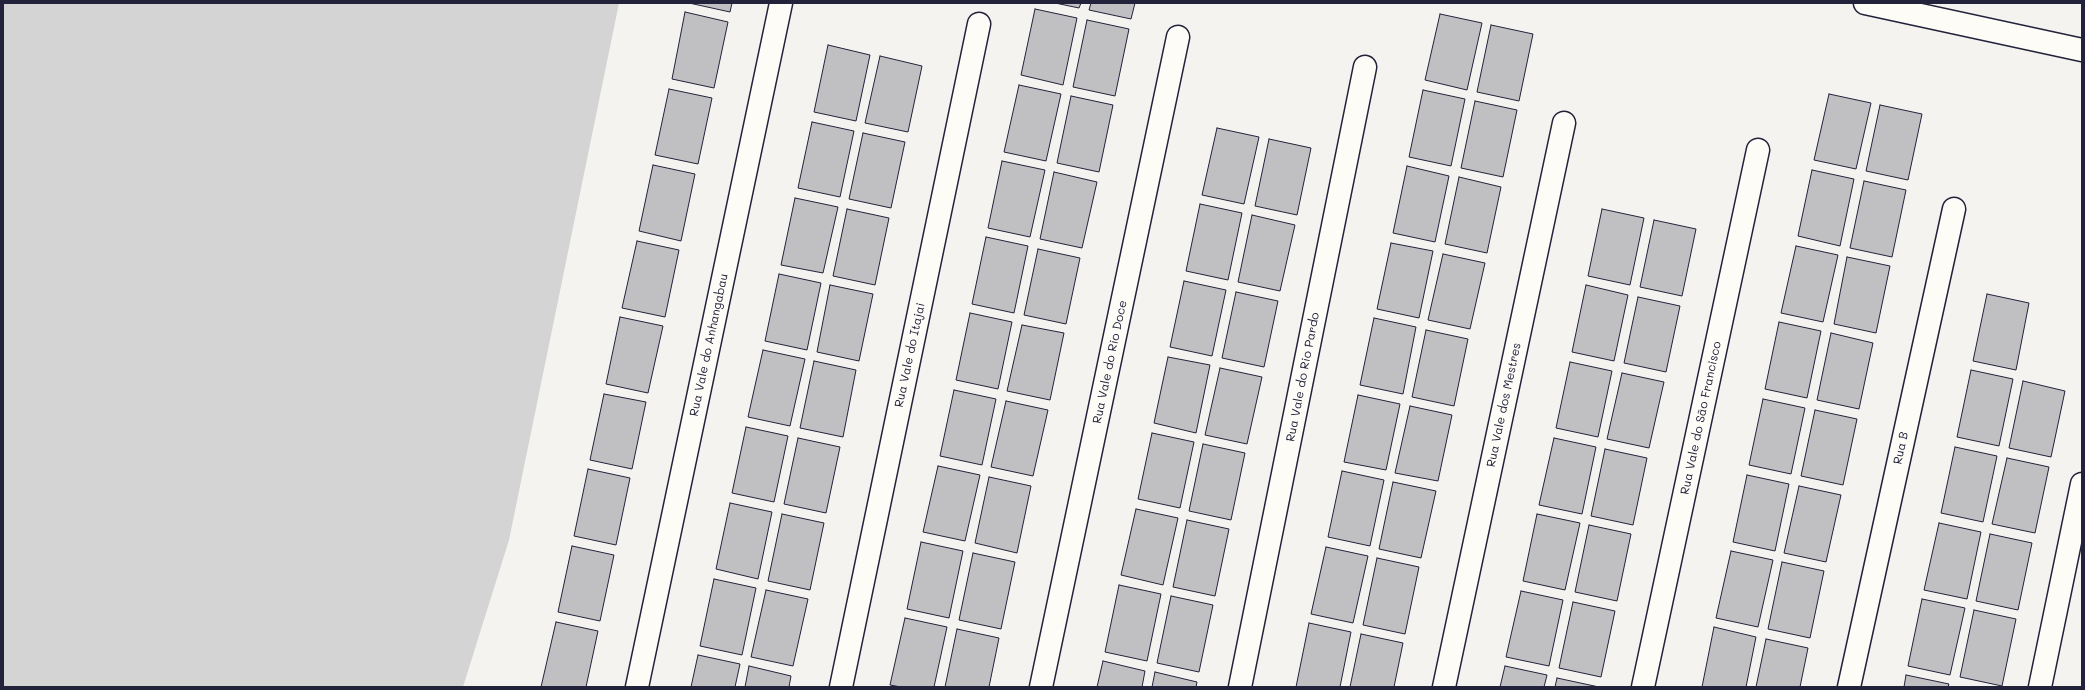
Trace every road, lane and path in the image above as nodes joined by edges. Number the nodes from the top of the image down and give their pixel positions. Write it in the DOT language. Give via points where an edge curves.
graph roads {
  1 [pos="781,3"];
  2 [pos="1865,3"];
  3 [pos="979,24"];
  4 [pos="1178,37"];
  5 [pos="2082,50"];
  6 [pos="1365,67"];
  7 [pos="1564,123"];
  8 [pos="1758,150"];
  9 [pos="1954,208"];
  10 [pos="2082,484"];
  11 [pos="637,687"];
  12 [pos="841,687"];
  13 [pos="1041,687"];
  14 [pos="1240,687"];
  15 [pos="1444,687"];
  16 [pos="1643,687"];
  17 [pos="1849,687"];
  18 [pos="2040,687"];
  1 -- 11 [label="street, Rua Vale do Anhangabau"];
  2 -- 5 [label="street"];
  3 -- 12 [label="street, Rua Vale do Itajai"];
  4 -- 13 [label="street, Rua Vale do Rio Doce"];
  6 -- 14 [label="street, Rua Vale do Rio Pardo"];
  7 -- 15 [label="street, Rua Vale dos Mestres"];
  8 -- 16 [label="street, Rua Vale do São Francisco"];
  9 -- 17 [label="street, Rua B"];
  10 -- 18 [label="street"];
}
